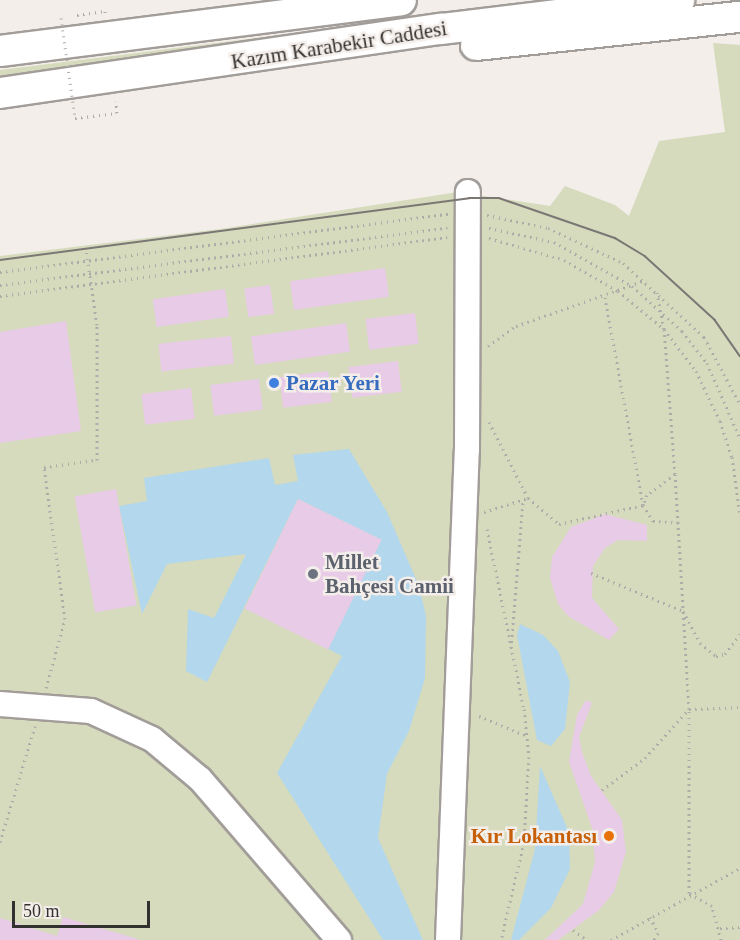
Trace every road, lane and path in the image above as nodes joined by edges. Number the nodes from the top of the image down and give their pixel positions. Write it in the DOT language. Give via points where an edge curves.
graph roads {
  1 [pos="401,0"];
  2 [pos="679,0"];
  3 [pos="300,5"];
  4 [pos="105,10"];
  5 [pos="732,20"];
  6 [pos="0,51"];
  7 [pos="189,69"];
  8 [pos="0,93"];
  9 [pos="117,113"];
  10 [pos="468,218"];
  11 [pos="86,250"];
  12 [pos="88,261"];
  13 [pos="0,272"];
  14 [pos="90,273"];
  15 [pos="646,280"];
  16 [pos="0,285"];
  17 [pos="92,285"];
  18 [pos="632,286"];
  19 [pos="656,288"];
  20 [pos="618,291"];
  21 [pos="0,296"];
  22 [pos="605,297"];
  23 [pos="659,308"];
  24 [pos="664,329"];
  25 [pos="482,352"];
  26 [pos="740,404"];
  27 [pos="487,419"];
  28 [pos="740,438"];
  29 [pos="675,474"];
  30 [pos="528,498"];
  31 [pos="523,501"];
  32 [pos="481,503"];
  33 [pos="643,505"];
  34 [pos="483,513"];
  35 [pos="740,515"];
  36 [pos="679,523"];
  37 [pos="591,573"];
  38 [pos="683,611"];
  39 [pos="740,634"];
  40 [pos="511,650"];
  41 [pos="0,704"];
  42 [pos="41,705"];
  43 [pos="454,706"];
  44 [pos="740,707"];
  45 [pos="689,709"];
  46 [pos="527,736"];
  47 [pos="602,790"];
  48 [pos="0,842"];
  49 [pos="740,868"];
  50 [pos="689,893"];
  51 [pos="650,917"];
  52 [pos="740,927"];
  53 [pos="720,928"];
  54 [pos="573,930"];
  55 [pos="339,940"];
  56 [pos="448,940"];
  57 [pos="501,940"];
  58 [pos="587,940"];
  59 [pos="610,940"];
  60 [pos="654,940"];
  61 [pos="721,940"];
  1 -- 3 [label="main road, Kazım Karabekir Caddesi"];
  2 -- 7 [label="main road, Kazım Karabekir Caddesi" via="441,29"];
  3 -- 6 [label="main road, Kazım Karabekir Caddesi"];
  4 -- 9 [label="path, bridge" via="60,18 75,118"];
  5 -- 7 [label="main road" via="384,55"];
  7 -- 8 [label="main road, Kazım Karabekir Caddesi"];
  10 -- 12 [label="path"];
  10 -- 14 [label="path"];
  10 -- 15 [label="path" via="548,228 589,244"];
  10 -- 17 [label="path"];
  10 -- 18 [label="path" via="554,242"];
  10 -- 20 [label="path" via="494,240 564,260"];
  10 -- 43 [label="street" via="467,450"];
  11 -- 12 [label="path"];
  12 -- 13 [label="path"];
  12 -- 14 [label="path"];
  14 -- 16 [label="path"];
  14 -- 17 [label="path"];
  15 -- 18 [label="path"];
  15 -- 19 [label="path"];
  17 -- 21 [label="path"];
  17 -- 42 [label="path" via="97,326 98,460 44,467 65,619"];
  18 -- 20 [label="path"];
  18 -- 23 [label="path"];
  19 -- 23 [label="path"];
  19 -- 26 [label="path" via="704,337"];
  20 -- 22 [label="path"];
  20 -- 24 [label="path"];
  22 -- 25 [label="path" via="516,326"];
  22 -- 33 [label="path"];
  23 -- 24 [label="path"];
  23 -- 28 [label="path" via="707,363"];
  24 -- 29 [label="path"];
  24 -- 35 [label="path" via="696,371 720,421 732,457"];
  27 -- 30 [label="path"];
  29 -- 33 [label="path" via="647,495"];
  29 -- 36 [label="path"];
  30 -- 31 [label="path"];
  30 -- 33 [label="path" via="559,524"];
  31 -- 34 [label="path"];
  31 -- 40 [label="path"];
  32 -- 34 [label="path"];
  33 -- 36 [label="path" via="653,521"];
  34 -- 40 [label="path"];
  36 -- 38 [label="path"];
  37 -- 38 [label="path"];
  38 -- 39 [label="path" via="700,643 716,656 725,654"];
  38 -- 45 [label="path"];
  40 -- 46 [label="path"];
  41 -- 42 [label="street"];
  42 -- 48 [label="path"];
  42 -- 55 [label="street" via="91,711 152,740 200,779"];
  43 -- 46 [label="path"];
  43 -- 56 [label="street"];
  44 -- 45 [label="path"];
  45 -- 47 [label="path" via="645,758"];
  45 -- 50 [label="path"];
  46 -- 57 [label="path" via="524,842"];
  49 -- 50 [label="path"];
  50 -- 51 [label="path"];
  50 -- 53 [label="path" via="712,906"];
  51 -- 59 [label="path"];
  51 -- 60 [label="path" via="658,933"];
  52 -- 53 [label="path"];
  53 -- 61 [label="path"];
  54 -- 58 [label="path"];
}
